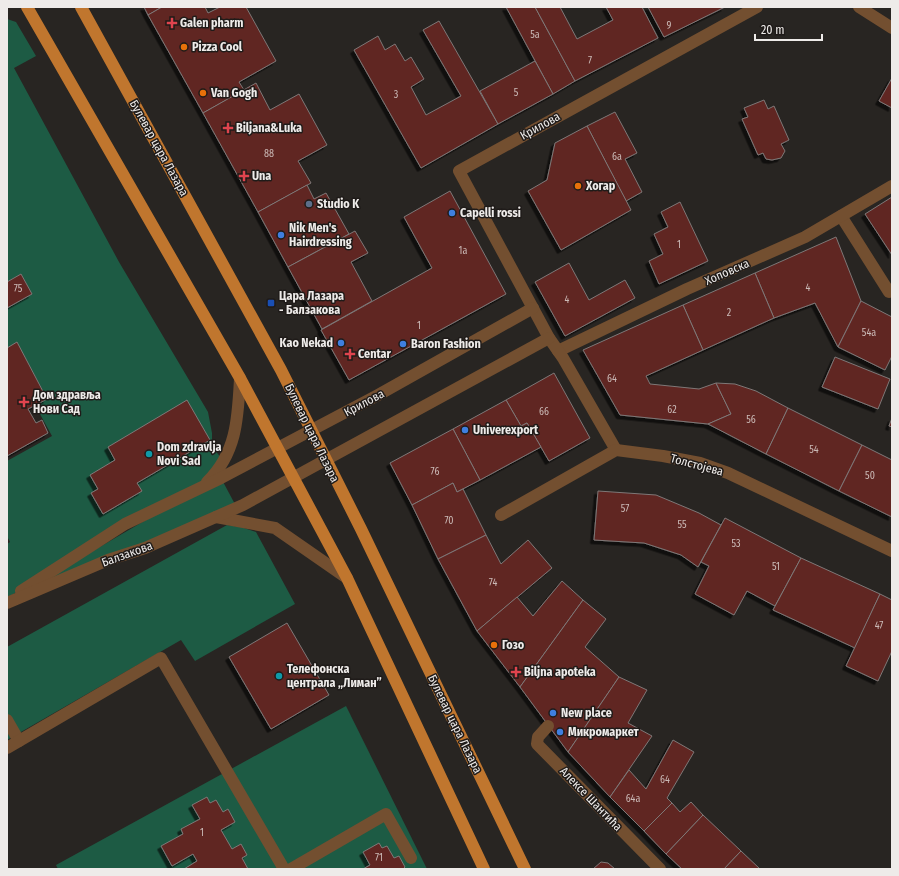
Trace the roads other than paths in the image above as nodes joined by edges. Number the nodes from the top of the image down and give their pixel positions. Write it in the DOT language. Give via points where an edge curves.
graph roads {
  1 [pos="27,7"];
  2 [pos="81,7"];
  3 [pos="757,7"];
  4 [pos="858,7"];
  5 [pos="892,28"];
  6 [pos="892,186"];
  7 [pos="841,216"];
  8 [pos="892,290"];
  9 [pos="533,308"];
  10 [pos="549,338"];
  11 [pos="558,351"];
  12 [pos="240,378"];
  13 [pos="311,430"];
  14 [pos="277,448"];
  15 [pos="616,450"];
  16 [pos="326,460"];
  17 [pos="230,473"];
  18 [pos="293,478"];
  19 [pos="200,488"];
  20 [pos="501,515"];
  21 [pos="214,516"];
  22 [pos="892,551"];
  23 [pos="347,578"];
  24 [pos="7,601"];
  25 [pos="7,720"];
  26 [pos="548,726"];
  27 [pos="19,741"];
  28 [pos="7,748"];
  29 [pos="411,858"];
  30 [pos="284,869"];
  31 [pos="292,869"];
  32 [pos="484,869"];
  33 [pos="525,869"];
  34 [pos="660,869"];
  1 -- 12 [label="main road"];
  2 -- 13 [label="main road, Булевар цара Лазара" via="281,370"];
  3 -- 9 [label="street, Крилова" via="459,171"];
  4 -- 5 [label="street"];
  6 -- 7 [label="street, Хоповска"];
  7 -- 8 [label="street" via="889,292"];
  7 -- 11 [label="street, Хоповска" via="805,237"];
  9 -- 10 [label="street, Крилова"];
  9 -- 13 [label="street, Крилова"];
  10 -- 11 [label="street, Крилова"];
  10 -- 16 [label="street"];
  11 -- 15 [label="street, Крилова"];
  12 -- 14 [label="main road"];
  12 -- 19 [label="street" via="233,442 216,473"];
  13 -- 14 [label="street, Крилова"];
  13 -- 16 [label="main road, Булевар цара Лазара"];
  14 -- 17 [label="street, Крилова"];
  14 -- 18 [label="main road"];
  15 -- 20 [label="street"];
  15 -- 22 [label="street, Толстојева" via="700,463"];
  16 -- 18 [label="street"];
  16 -- 33 [label="main road, Булевар цара Лазара"];
  17 -- 19 [label="street, Балзакова"];
  18 -- 21 [label="street, Балзакова" via="247,503"];
  18 -- 23 [label="main road"];
  19 -- 24 [label="street, Балзакова" via="125,524"];
  21 -- 23 [label="street" via="275,528"];
  21 -- 24 [label="street, Балзакова" via="145,548 108,560"];
  23 -- 32 [label="main road"];
  25 -- 27 [label="street"];
  26 -- 34 [label="street, Алексе Шантића" via="538,737 537,744"];
  27 -- 28 [label="street"];
  27 -- 30 [label="street" via="161,658"];
  29 -- 31 [label="street" via="386,814"];
}
